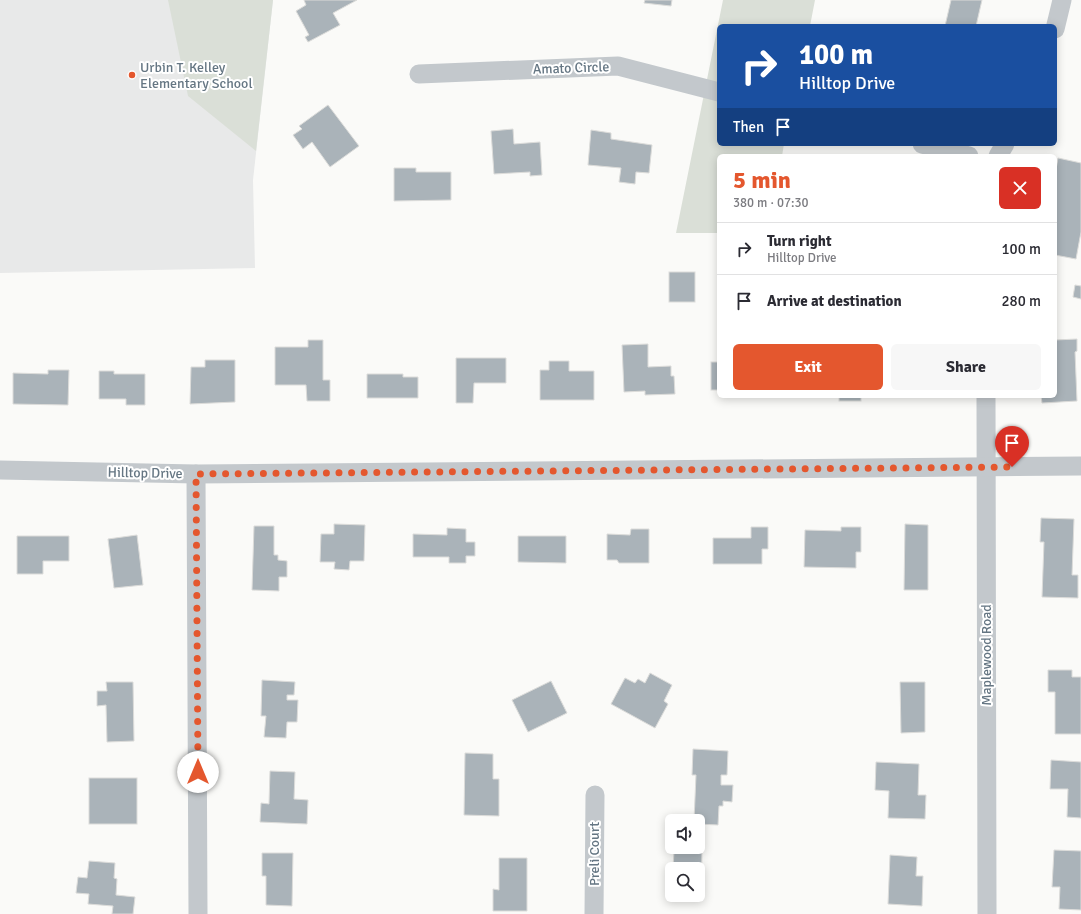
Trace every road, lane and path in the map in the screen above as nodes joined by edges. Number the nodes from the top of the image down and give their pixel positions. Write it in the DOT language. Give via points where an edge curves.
graph roads {
  1 [pos="1062,0"];
  2 [pos="1056,24"];
  3 [pos="419,74"];
  4 [pos="717,91"];
  5 [pos="930,146"];
  6 [pos="961,154"];
  7 [pos="986,398"];
  8 [pos="1081,466"];
  9 [pos="985,468"];
  10 [pos="0,470"];
  11 [pos="196,474"];
  12 [pos="595,795"];
  13 [pos="198,914"];
  14 [pos="594,914"];
  15 [pos="987,914"];
  1 -- 2 [label="street"];
  3 -- 4 [label="street, Amato Circle" via="618,66"];
  5 -- 6 [label="street"];
  7 -- 9 [label="street, Maplewood Road"];
  8 -- 9 [label="street, Hilltop Drive"];
  9 -- 11 [label="street, Hilltop Drive"];
  9 -- 15 [label="street, Maplewood Road"];
  10 -- 11 [label="street, Hilltop Drive"];
  11 -- 13 [label="street"];
  12 -- 14 [label="street, Preli Court"];
}
